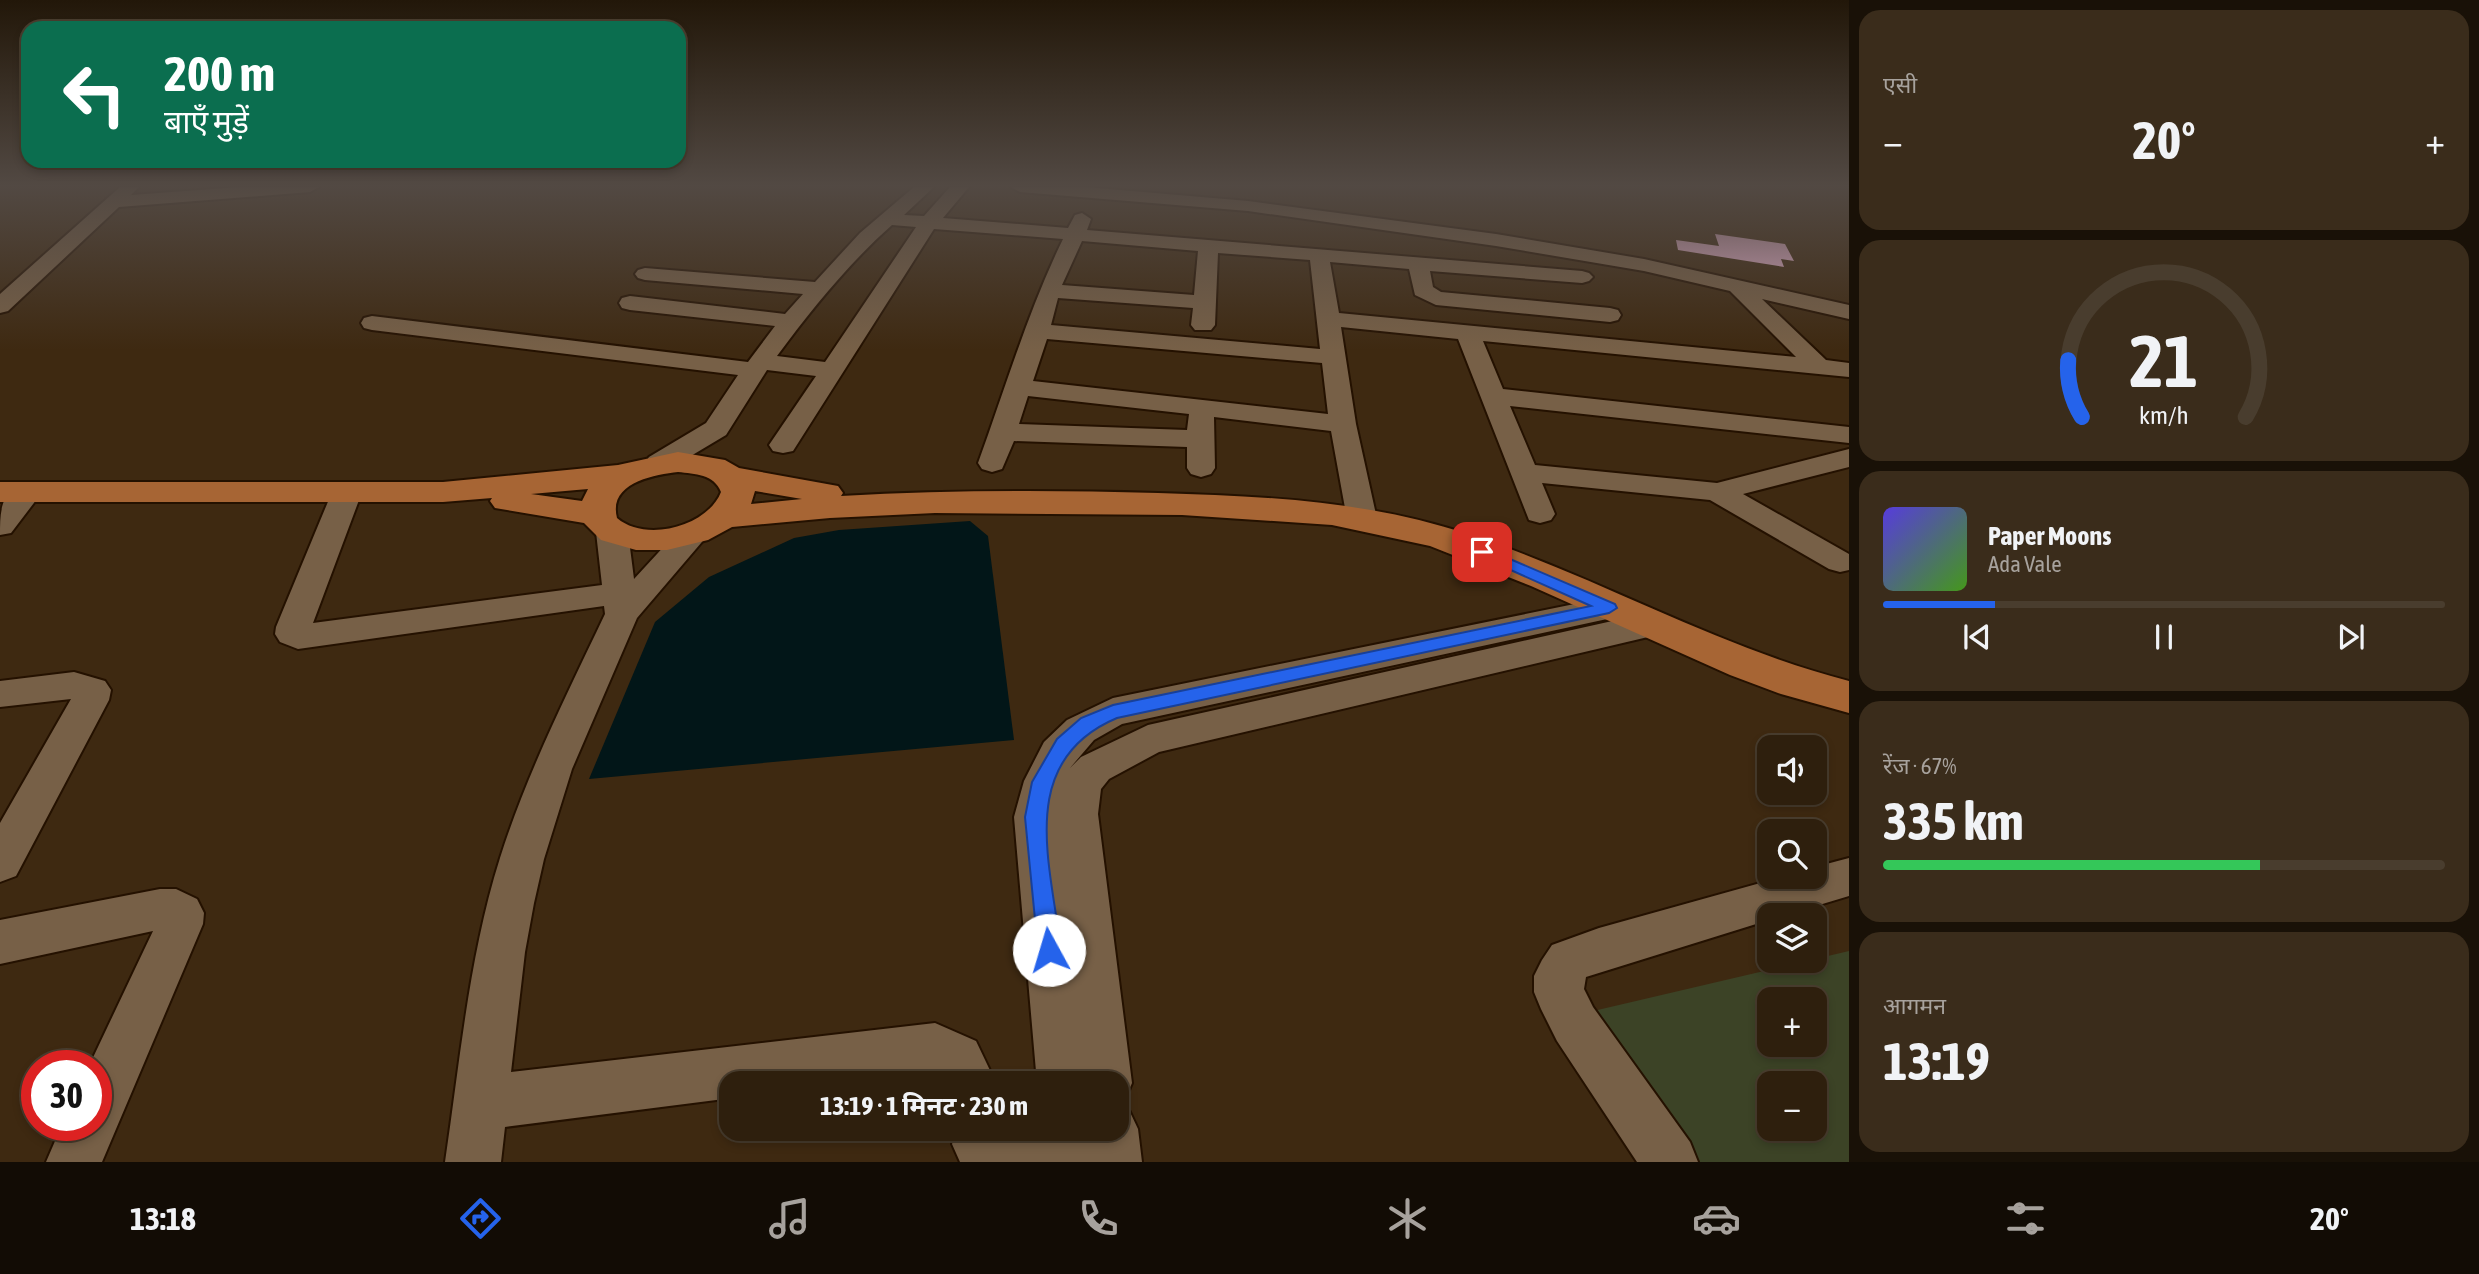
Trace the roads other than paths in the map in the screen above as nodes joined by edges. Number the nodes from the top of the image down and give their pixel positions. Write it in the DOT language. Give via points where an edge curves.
graph roads {
  1 [pos="72,241"];
  2 [pos="867,241"];
  3 [pos="916,241"];
  4 [pos="1073,241"];
  5 [pos="1138,241"];
  6 [pos="1498,241"];
  7 [pos="1208,247"];
  8 [pos="1567,251"];
  9 [pos="1319,256"];
  10 [pos="1419,264"];
  11 [pos="645,274"];
  12 [pos="1582,277"];
  13 [pos="1738,287"];
  14 [pos="821,289"];
  15 [pos="1049,291"];
  16 [pos="1205,302"];
  17 [pos="630,303"];
  18 [pos="0,306"];
  19 [pos="1849,312"];
  20 [pos="1610,315"];
  21 [pos="1326,319"];
  22 [pos="791,321"];
  23 [pos="372,323"];
  24 [pos="1038,331"];
  25 [pos="1467,332"];
  26 [pos="1202,344"];
  27 [pos="1635,349"];
  28 [pos="1334,357"];
  29 [pos="758,366"];
  30 [pos="1819,367"];
  31 [pos="831,370"];
  32 [pos="1849,370"];
  33 [pos="1018,387"];
  34 [pos="1492,396"];
  35 [pos="1201,407"];
  36 [pos="1343,424"];
  37 [pos="716,429"];
  38 [pos="1002,432"];
  39 [pos="1849,435"];
  40 [pos="1202,439"];
  41 [pos="783,445"];
  42 [pos="1849,458"];
  43 [pos="659,463"];
  44 [pos="992,463"];
  45 [pos="1201,468"];
  46 [pos="721,471"];
  47 [pos="1526,473"];
  48 [pos="624,475"];
  49 [pos="14,492"];
  50 [pos="347,492"];
  51 [pos="443,492"];
  52 [pos="1717,492"];
  53 [pos="880,503"];
  54 [pos="1540,514"];
  55 [pos="726,517"];
  56 [pos="1362,519"];
  57 [pos="605,523"];
  58 [pos="0,526"];
  59 [pos="691,536"];
  60 [pos="1845,561"];
  61 [pos="1808,569"];
  62 [pos="621,604"];
  63 [pos="1609,608"];
  64 [pos="1648,625"];
  65 [pos="1328,682"];
  66 [pos="0,694"];
  67 [pos="1849,697"];
  68 [pos="0,863"];
  69 [pos="1849,877"];
  70 [pos="0,942"];
  71 [pos="736,1071"];
  72 [pos="963,1071"];
  73 [pos="1063,1071"];
  74 [pos="1104,1071"];
  75 [pos="719,1073"];
  76 [pos="112,1076"];
  77 [pos="482,1103"];
  78 [pos="83,1141"];
  79 [pos="1001,1141"];
  80 [pos="1070,1141"];
  81 [pos="1111,1141"];
  82 [pos="980,1145"];
  83 [pos="74,1162"];
  84 [pos="473,1162"];
  85 [pos="1071,1162"];
  86 [pos="1114,1162"];
  87 [pos="1671,1162"];
  1 -- 18 [label="street"];
  2 -- 14 [label="street"];
  3 -- 31 [label="street"];
  4 -- 15 [label="street"];
  5 -- 7 [label="street"];
  6 -- 8 [label="street"];
  7 -- 9 [label="street"];
  7 -- 16 [label="street"];
  8 -- 12 [label="street"];
  8 -- 13 [label="street"];
  9 -- 10 [label="street"];
  9 -- 21 [label="street"];
  10 -- 12 [label="street"];
  10 -- 20 [label="street" via="1423,290 1436,298"];
  11 -- 14 [label="street"];
  12 -- 20 [label="street"];
  13 -- 19 [label="street"];
  13 -- 30 [label="street"];
  14 -- 22 [label="street"];
  15 -- 16 [label="street"];
  15 -- 24 [label="street"];
  16 -- 26 [label="street"];
  17 -- 22 [label="street"];
  20 -- 27 [label="street"];
  21 -- 25 [label="street"];
  21 -- 28 [label="street"];
  22 -- 29 [label="street"];
  23 -- 29 [label="street"];
  24 -- 26 [label="street"];
  24 -- 33 [label="street"];
  25 -- 27 [label="street"];
  25 -- 34 [label="street"];
  26 -- 28 [label="street"];
  27 -- 30 [label="street"];
  28 -- 36 [label="street"];
  29 -- 31 [label="street"];
  29 -- 37 [label="street"];
  30 -- 32 [label="street"];
  31 -- 41 [label="street"];
  33 -- 35 [label="street"];
  33 -- 38 [label="street"];
  34 -- 39 [label="street"];
  34 -- 47 [label="street"];
  35 -- 36 [label="street"];
  35 -- 40 [label="street"];
  36 -- 56 [label="street"];
  37 -- 43 [label="street"];
  37 -- 46 [label="street"];
  38 -- 40 [label="street"];
  38 -- 44 [label="street"];
  40 -- 45 [label="street"];
  42 -- 52 [label="street"];
  43 -- 46 [label="main road" via="687,462"];
  43 -- 48 [label="main road"];
  46 -- 53 [label="main road"];
  46 -- 55 [label="main road" via="736,485 738,495"];
  47 -- 52 [label="street"];
  47 -- 54 [label="street"];
  48 -- 51 [label="main road"];
  48 -- 57 [label="main road" via="598,500"];
  49 -- 50 [label="main road"];
  49 -- 58 [label="street"];
  50 -- 51 [label="main road"];
  50 -- 62 [label="street" via="294,626 293,634 298,637"];
  51 -- 57 [label="main road"];
  52 -- 60 [label="street"];
  53 -- 55 [label="main road"];
  53 -- 56 [label="main road" via="1083,500 1248,506"];
  55 -- 59 [label="main road"];
  56 -- 63 [label="main road" via="1441,537"];
  57 -- 59 [label="main road" via="628,538 648,541"];
  57 -- 62 [label="street"];
  59 -- 62 [label="street"];
  60 -- 61 [label="street"];
  62 -- 77 [label="street" via="552,769 522,859 501,952"];
  63 -- 64 [label="main road"];
  63 -- 65 [label="street"];
  64 -- 65 [label="street"];
  64 -- 67 [label="main road" via="1739,663"];
  65 -- 73 [label="street" via="1113,712 1088,723 1063,744 1042,782 1035,817"];
  65 -- 74 [label="street" via="1148,740 1095,768 1081,784 1077,814"];
  66 -- 68 [label="street" via="72,685 92,690"];
  69 -- 87 [label="street" via="1599,950 1569,961 1559,976 1559,992 1575,1024"];
  70 -- 76 [label="street" via="160,909 181,913"];
  71 -- 72 [label="street" via="911,1049 935,1049 957,1059"];
  75 -- 77 [label="street"];
  77 -- 84 [label="street"];
  78 -- 83 [label="street"];
  79 -- 82 [label="street"];
  80 -- 85 [label="street"];
  81 -- 86 [label="street"];
}
